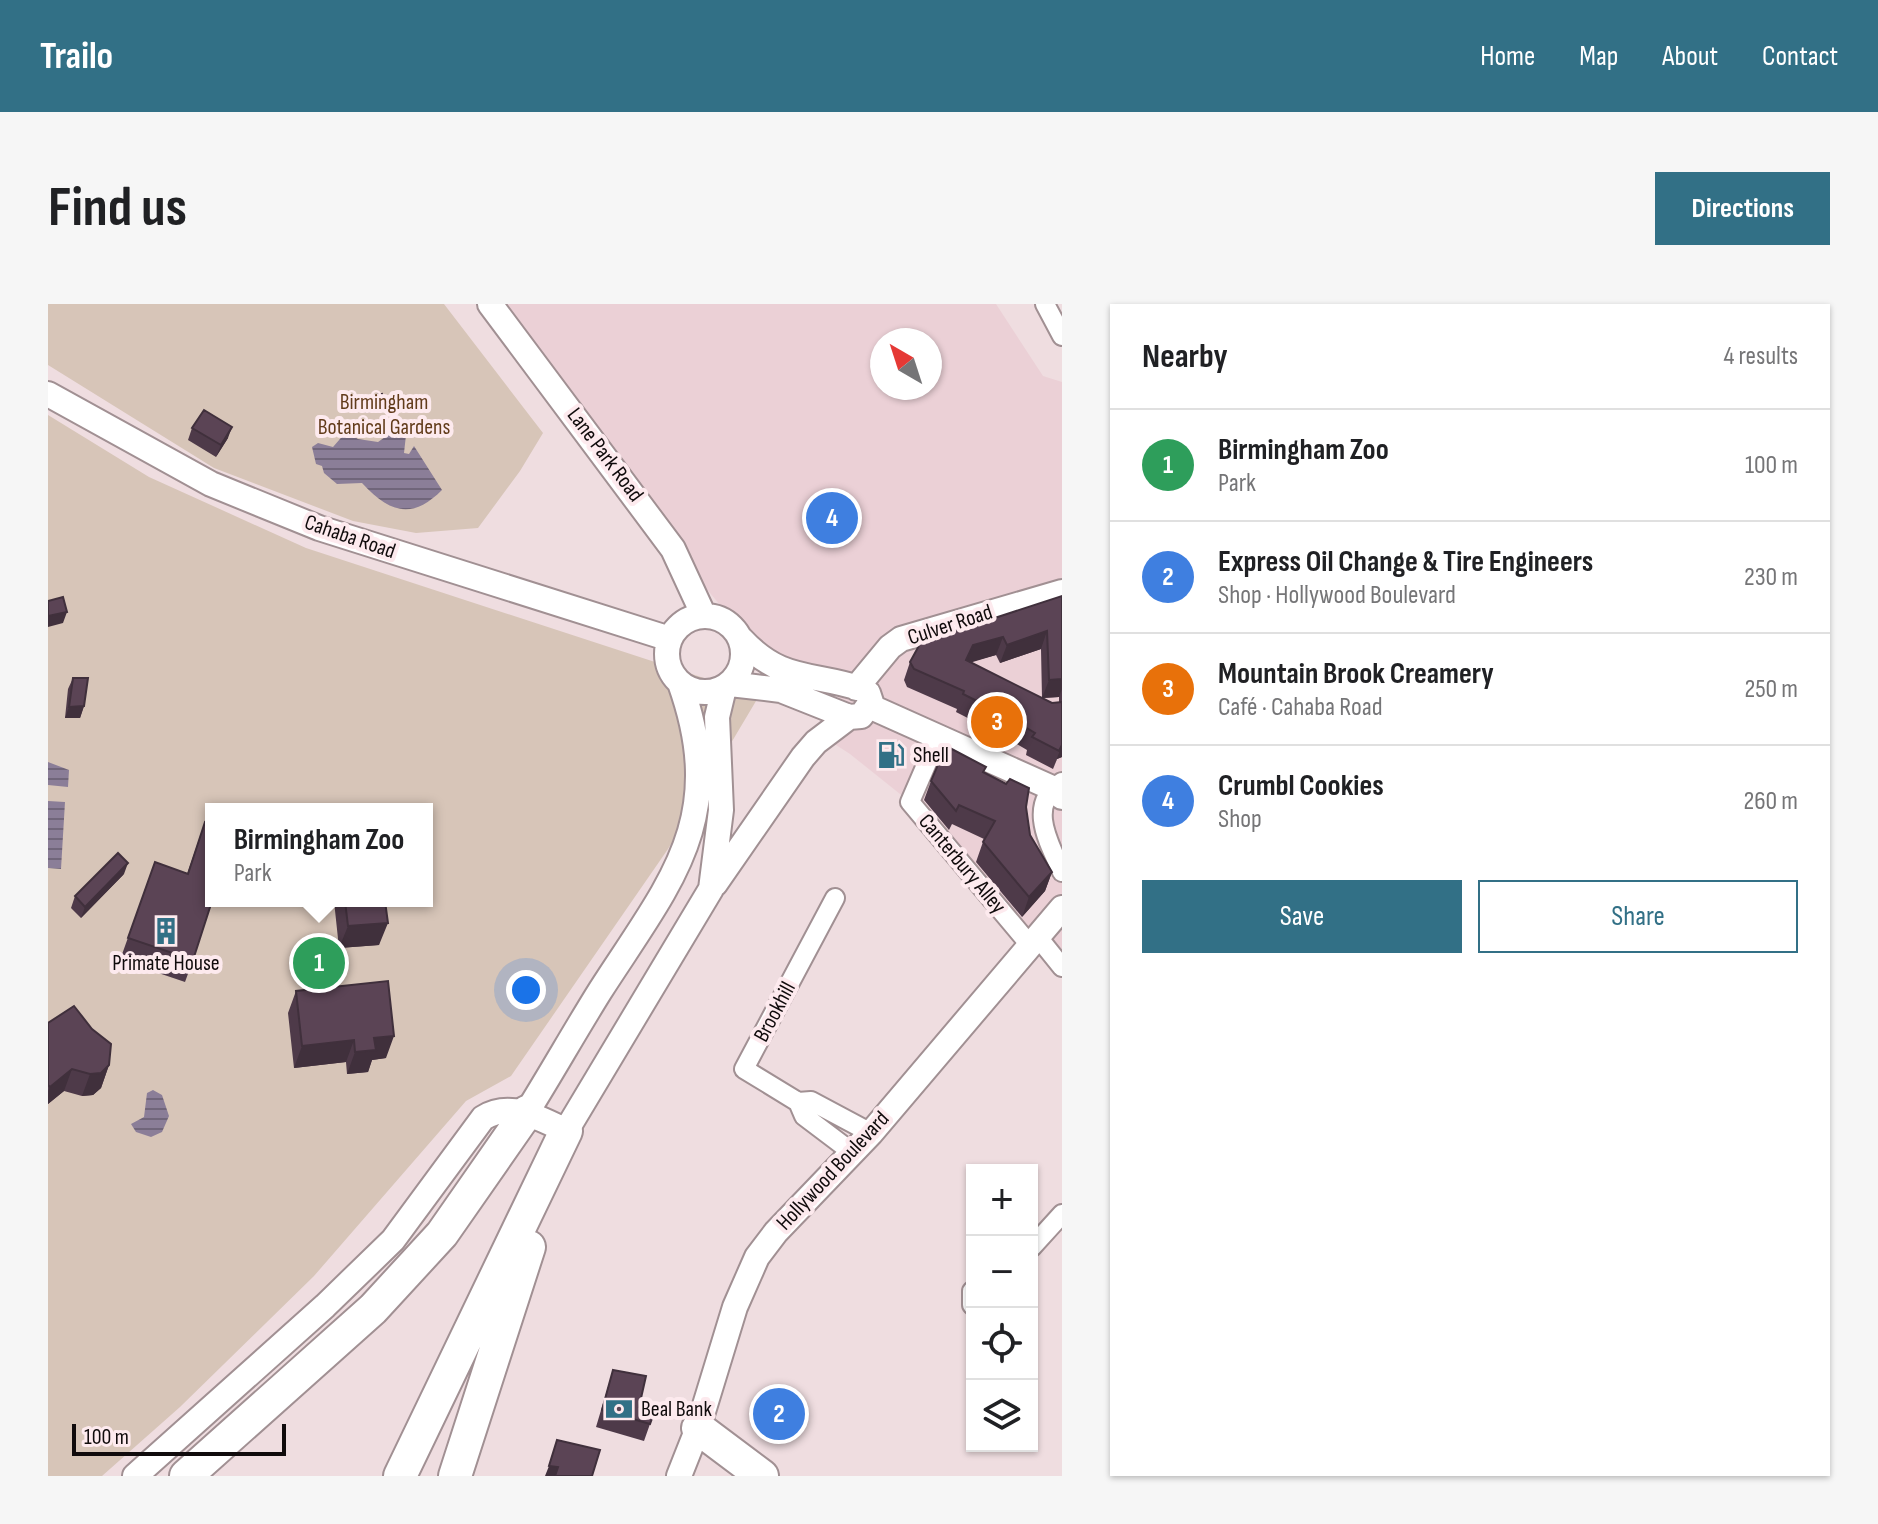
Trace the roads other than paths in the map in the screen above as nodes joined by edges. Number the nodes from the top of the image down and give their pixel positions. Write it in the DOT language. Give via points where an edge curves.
graph roads {
  1 [pos="490,304"];
  2 [pos="1045,304"];
  3 [pos="1062,336"];
  4 [pos="48,394"];
  5 [pos="1062,592"];
  6 [pos="704,616"];
  7 [pos="670,639"];
  8 [pos="741,639"];
  9 [pos="680,683"];
  10 [pos="727,686"];
  11 [pos="858,704"];
  12 [pos="939,735"];
  13 [pos="1059,789"];
  14 [pos="1062,872"];
  15 [pos="711,889"];
  16 [pos="835,898"];
  17 [pos="1062,908"];
  18 [pos="1034,940"];
  19 [pos="1062,967"];
  20 [pos="798,1102"];
  21 [pos="527,1112"];
  22 [pos="566,1131"];
  23 [pos="871,1133"];
  24 [pos="853,1153"];
  25 [pos="1062,1214"];
  26 [pos="1038,1240"];
  27 [pos="698,1428"];
  28 [pos="135,1476"];
  29 [pos="186,1476"];
  30 [pos="400,1476"];
  31 [pos="455,1476"];
  32 [pos="679,1476"];
  33 [pos="762,1476"];
  1 -- 6 [label="street, Lane Park Road" via="664,537"];
  2 -- 3 [label="street"];
  4 -- 7 [label="street, Cahaba Road" via="211,484 319,528"];
  5 -- 11 [label="street, Culver Road" via="901,639 890,647"];
  6 -- 7 [label="street" via="687,621"];
  6 -- 8 [label="street" via="723,620"];
  7 -- 9 [label="street" via="667,660"];
  8 -- 10 [label="street" via="742,667"];
  8 -- 11 [label="street" via="768,666 812,680"];
  9 -- 10 [label="street" via="697,692"];
  9 -- 21 [label="street" via="697,745 697,799 671,884"];
  10 -- 11 [label="street"];
  10 -- 15 [label="street" via="717,717 721,810"];
  11 -- 12 [label="street"];
  11 -- 15 [label="street" via="803,757"];
  12 -- 13 [label="street"];
  12 -- 18 [label="street, Canterbury Alley" via="910,802"];
  13 -- 14 [label="street" via="1042,808 1043,831"];
  15 -- 22 [label="street"];
  16 -- 20 [label="street, Brookhill" via="744,1069"];
  17 -- 18 [label="street, Hollywood Boulevard"];
  18 -- 19 [label="street, Canterbury Alley"];
  18 -- 23 [label="street, Hollywood Boulevard"];
  20 -- 23 [label="street, Brookhill" via="811,1101"];
  20 -- 24 [label="street, Brookhill" via="804,1116"];
  21 -- 22 [label="street"];
  21 -- 28 [label="street" via="483,1118 393,1240"];
  21 -- 29 [label="highway" via="442,1234 373,1309"];
  22 -- 30 [label="highway"];
  22 -- 31 [label="highway"];
  23 -- 24 [label="street, Hollywood Boulevard"];
  24 -- 27 [label="street, Hollywood Boulevard" via="757,1257 735,1307"];
  25 -- 26 [label="street"];
  27 -- 32 [label="street, Hollywood Boulevard"];
  27 -- 33 [label="highway"];
}
